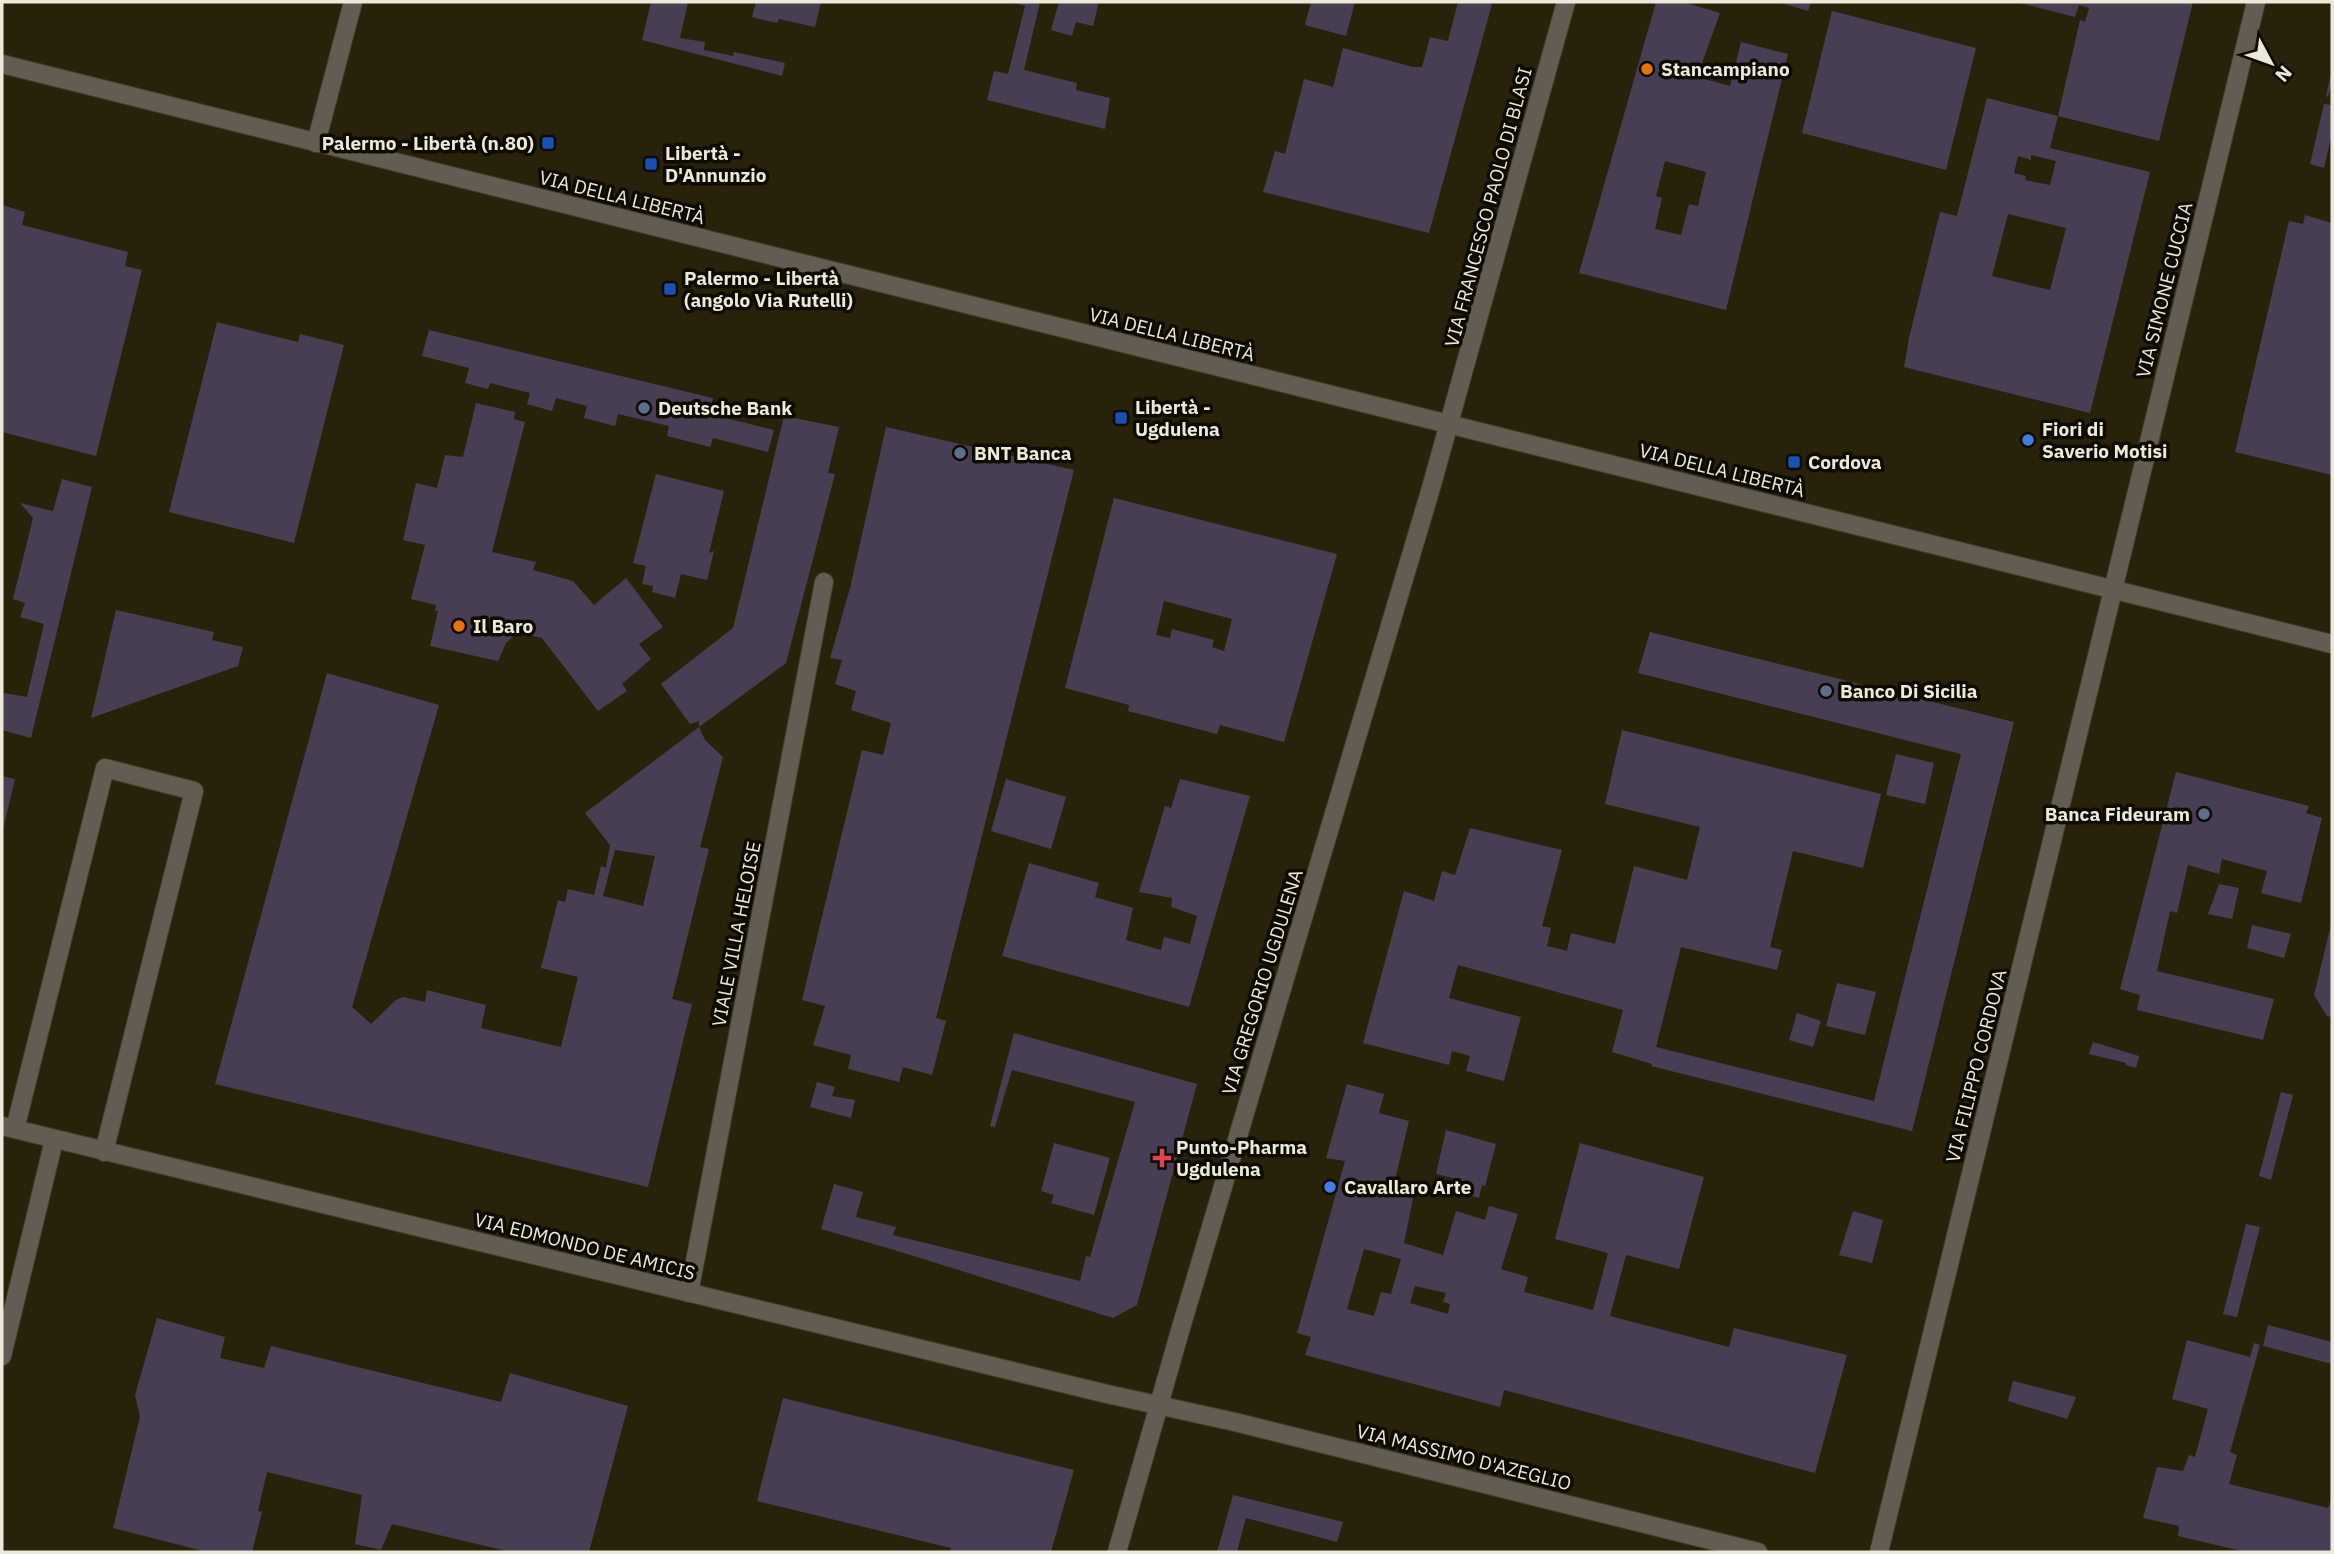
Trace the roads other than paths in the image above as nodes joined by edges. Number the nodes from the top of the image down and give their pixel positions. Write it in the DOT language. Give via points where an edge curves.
graph roads {
  1 [pos="353,2"];
  2 [pos="1566,2"];
  3 [pos="2256,2"];
  4 [pos="2,64"];
  5 [pos="317,143"];
  6 [pos="1449,424"];
  7 [pos="824,582"];
  8 [pos="2113,589"];
  9 [pos="2332,644"];
  10 [pos="8,1127"];
  11 [pos="54,1140"];
  12 [pos="104,1152"];
  13 [pos="689,1293"];
  14 [pos="2,1356"];
  15 [pos="1159,1406"];
  16 [pos="1117,1552"];
  17 [pos="1758,1552"];
  18 [pos="1879,1552"];
  1 -- 5 [label="street"];
  2 -- 6 [label="street, VIA FRANCESCO PAOLO DI BLASI"];
  3 -- 8 [label="street, VIA SIMONE CUCCIA"];
  4 -- 5 [label="street, VIA DELLA LIBERTÀ"];
  5 -- 6 [label="street, VIA DELLA LIBERTÀ"];
  6 -- 8 [label="street, VIA DELLA LIBERTÀ"];
  6 -- 15 [label="street, VIA GREGORIO UGDULENA"];
  7 -- 13 [label="street, VIALE VILLA HELOISE"];
  8 -- 9 [label="street, VIA DELLA LIBERTÀ"];
  8 -- 18 [label="street, VIA FILIPPO CORDOVA"];
  10 -- 11 [label="street, VIA EDMONDO DE AMICIS"];
  10 -- 12 [label="street" via="105,768 194,791"];
  11 -- 12 [label="street, VIA EDMONDO DE AMICIS"];
  11 -- 14 [label="street"];
  12 -- 13 [label="street, VIA EDMONDO DE AMICIS"];
  13 -- 15 [label="street, VIA EDMONDO DE AMICIS"];
  15 -- 16 [label="street, VIA GREGORIO UGDULENA"];
  15 -- 17 [label="street, VIA MASSIMO D'AZEGLIO"];
}
